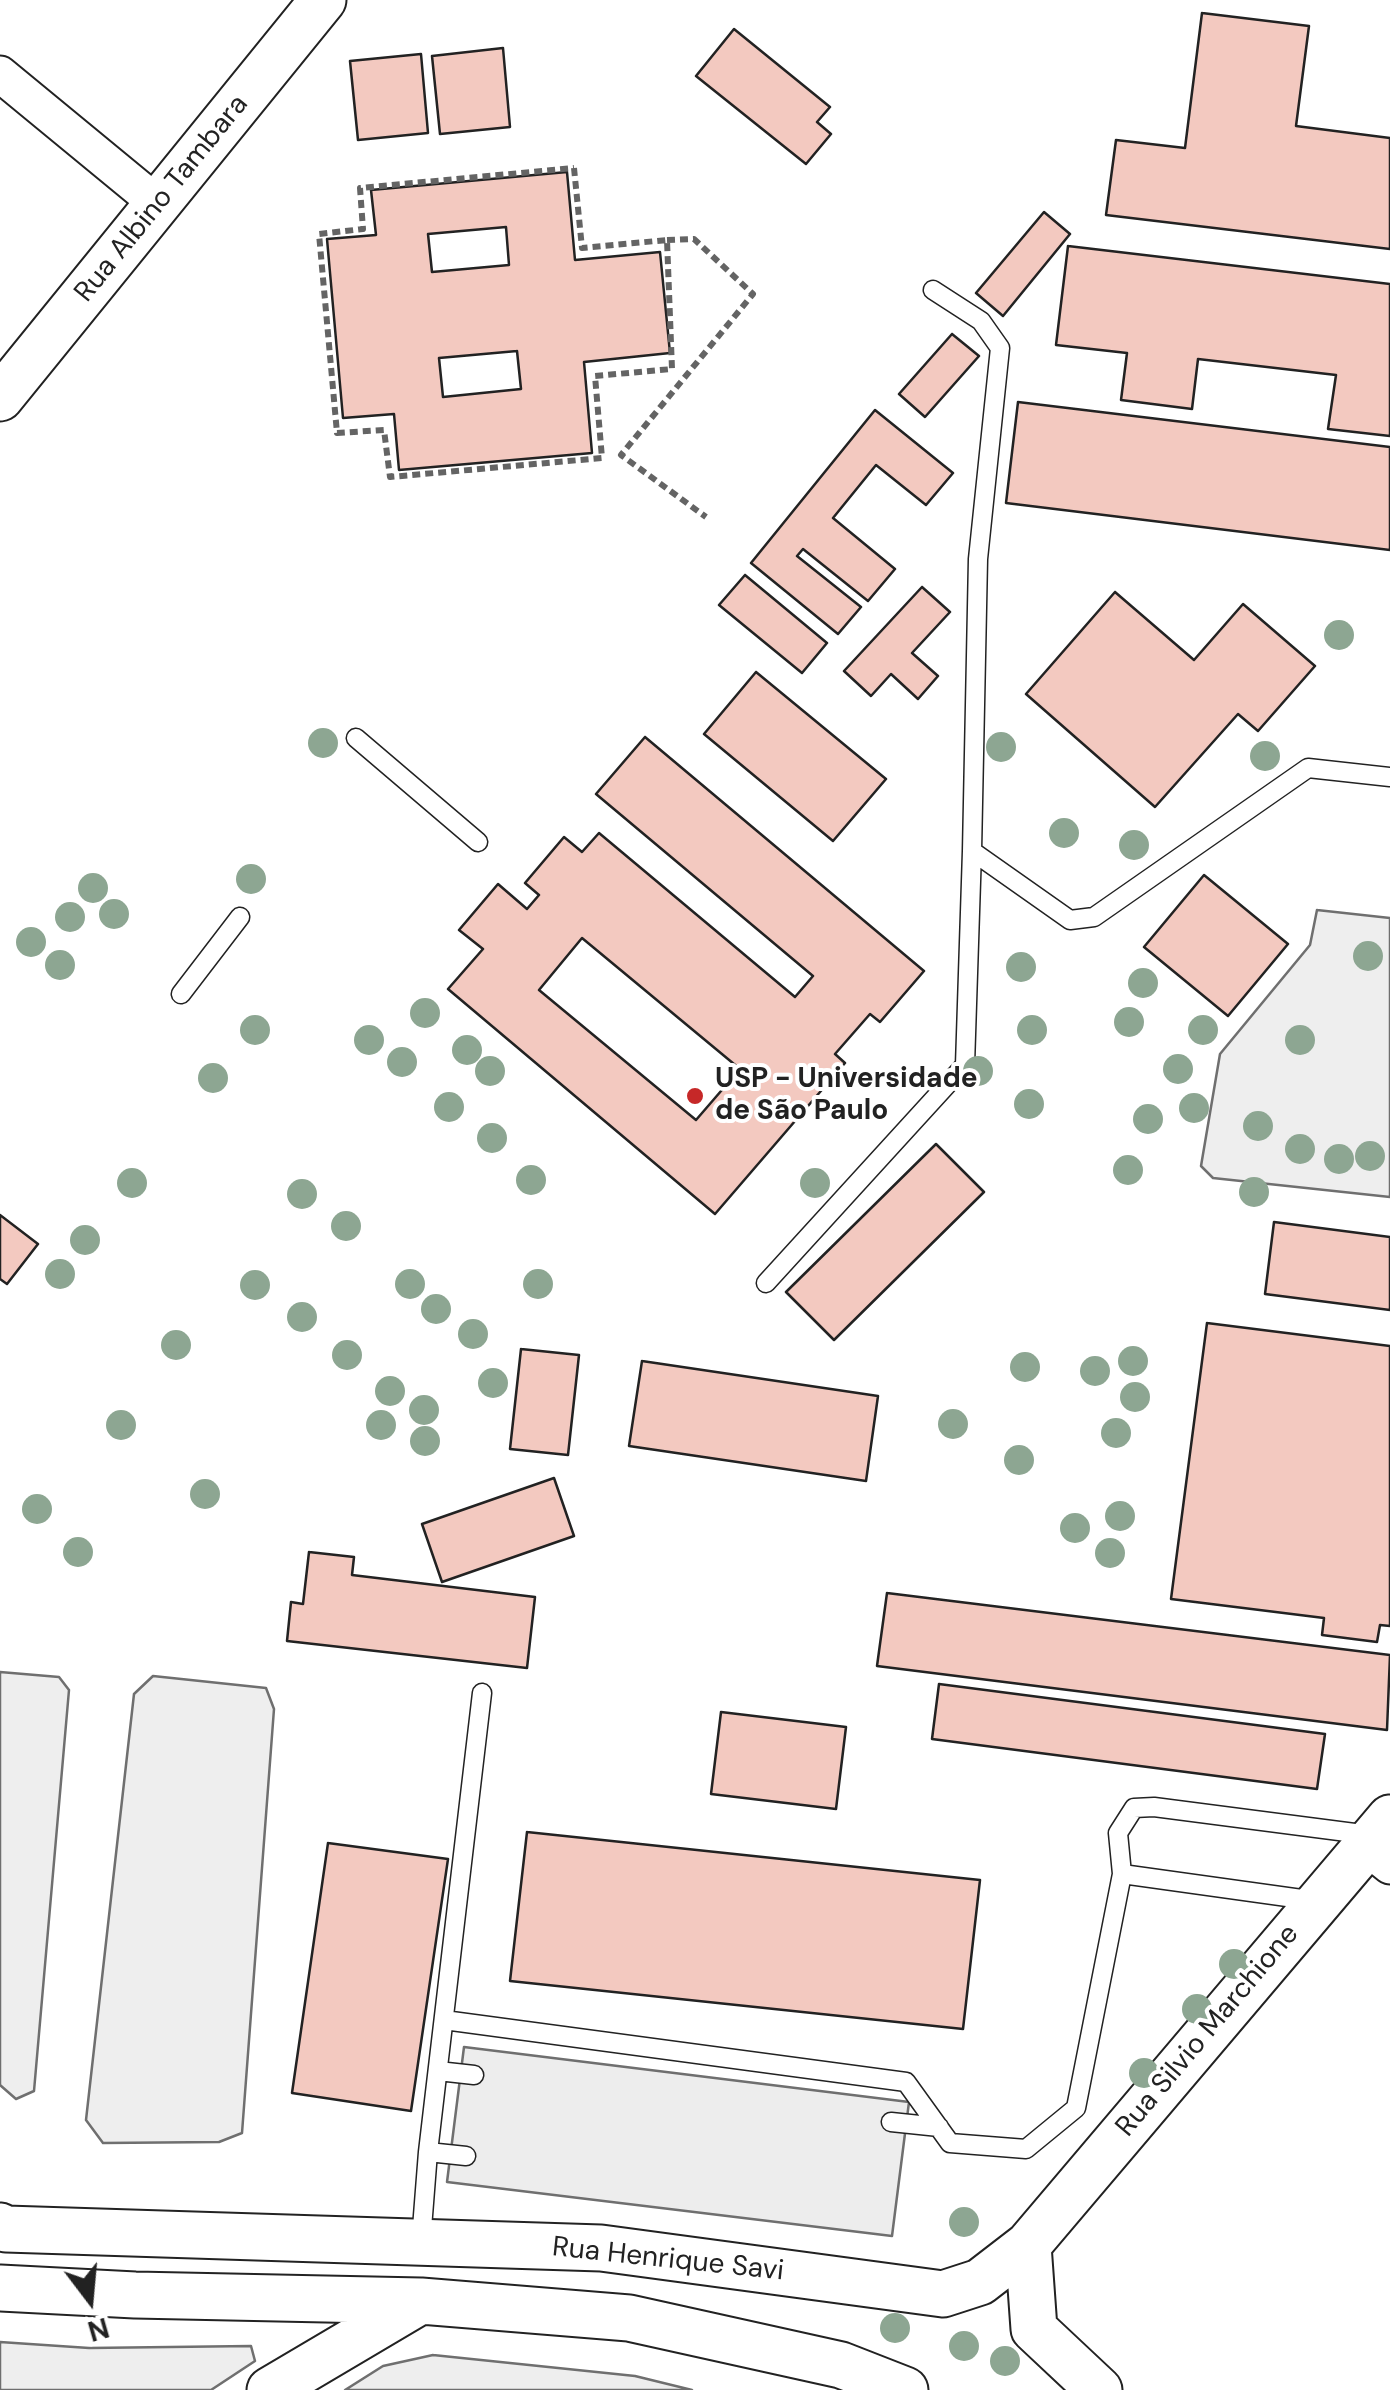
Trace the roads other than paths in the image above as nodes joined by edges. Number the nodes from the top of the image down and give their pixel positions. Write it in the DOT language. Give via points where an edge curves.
graph roads {
  1 [pos="323,0"];
  2 [pos="0,74"];
  3 [pos="159,205"];
  4 [pos="934,290"];
  5 [pos="0,398"];
  6 [pos="356,738"];
  7 [pos="1390,777"];
  8 [pos="478,842"];
  9 [pos="972,851"];
  10 [pos="240,917"];
  11 [pos="181,994"];
  12 [pos="766,1283"];
  13 [pos="482,1693"];
  14 [pos="1380,1841"];
  15 [pos="1122,1874"];
  16 [pos="1318,1901"];
  17 [pos="444,2020"];
  18 [pos="438,2071"];
  19 [pos="474,2075"];
  20 [pos="891,2122"];
  21 [pos="939,2126"];
  22 [pos="428,2152"];
  23 [pos="466,2156"];
  24 [pos="2,2225"];
  25 [pos="422,2242"];
  26 [pos="1028,2245"];
  27 [pos="573,2247"];
  28 [pos="0,2288"];
  29 [pos="420,2301"];
  30 [pos="580,2314"];
  31 [pos="270,2390"];
  32 [pos="905,2390"];
  33 [pos="1099,2390"];
  1 -- 3 [label="street, Rua Albino Tambara"];
  2 -- 3 [label="street"];
  3 -- 5 [label="street, Rua Albino Tambara"];
  4 -- 9 [label="lane" via="981,321 1000,348 978,560"];
  6 -- 8 [label="lane"];
  7 -- 9 [label="lane" via="1308,768 1094,917 1070,920"];
  9 -- 12 [label="lane" via="964,1066"];
  10 -- 11 [label="lane"];
  13 -- 17 [label="lane"];
  14 -- 15 [label="lane" via="1134,1808 1118,1833"];
  14 -- 16 [label="street, Rua Silvio Marchione"];
  15 -- 16 [label="lane"];
  15 -- 21 [label="lane" via="1076,2108 1026,2149 950,2143"];
  16 -- 26 [label="street, Rua Silvio Marchione"];
  17 -- 18 [label="lane"];
  17 -- 21 [label="lane" via="906,2082"];
  18 -- 19 [label="lane"];
  18 -- 22 [label="lane"];
  20 -- 21 [label="lane"];
  22 -- 23 [label="lane"];
  22 -- 25 [label="lane"];
  24 -- 25 [label="street, Rua Henrique Savi"];
  25 -- 27 [label="street, Rua Henrique Savi"];
  26 -- 27 [label="street, Rua Henrique Savi" via="980,2282 942,2294"];
  26 -- 33 [label="street" via="1034,2329"];
  27 -- 30 [label="street"];
  28 -- 29 [label="street"];
  29 -- 30 [label="street"];
  29 -- 31 [label="street"];
  30 -- 32 [label="street" via="629,2318 841,2365"];
}
